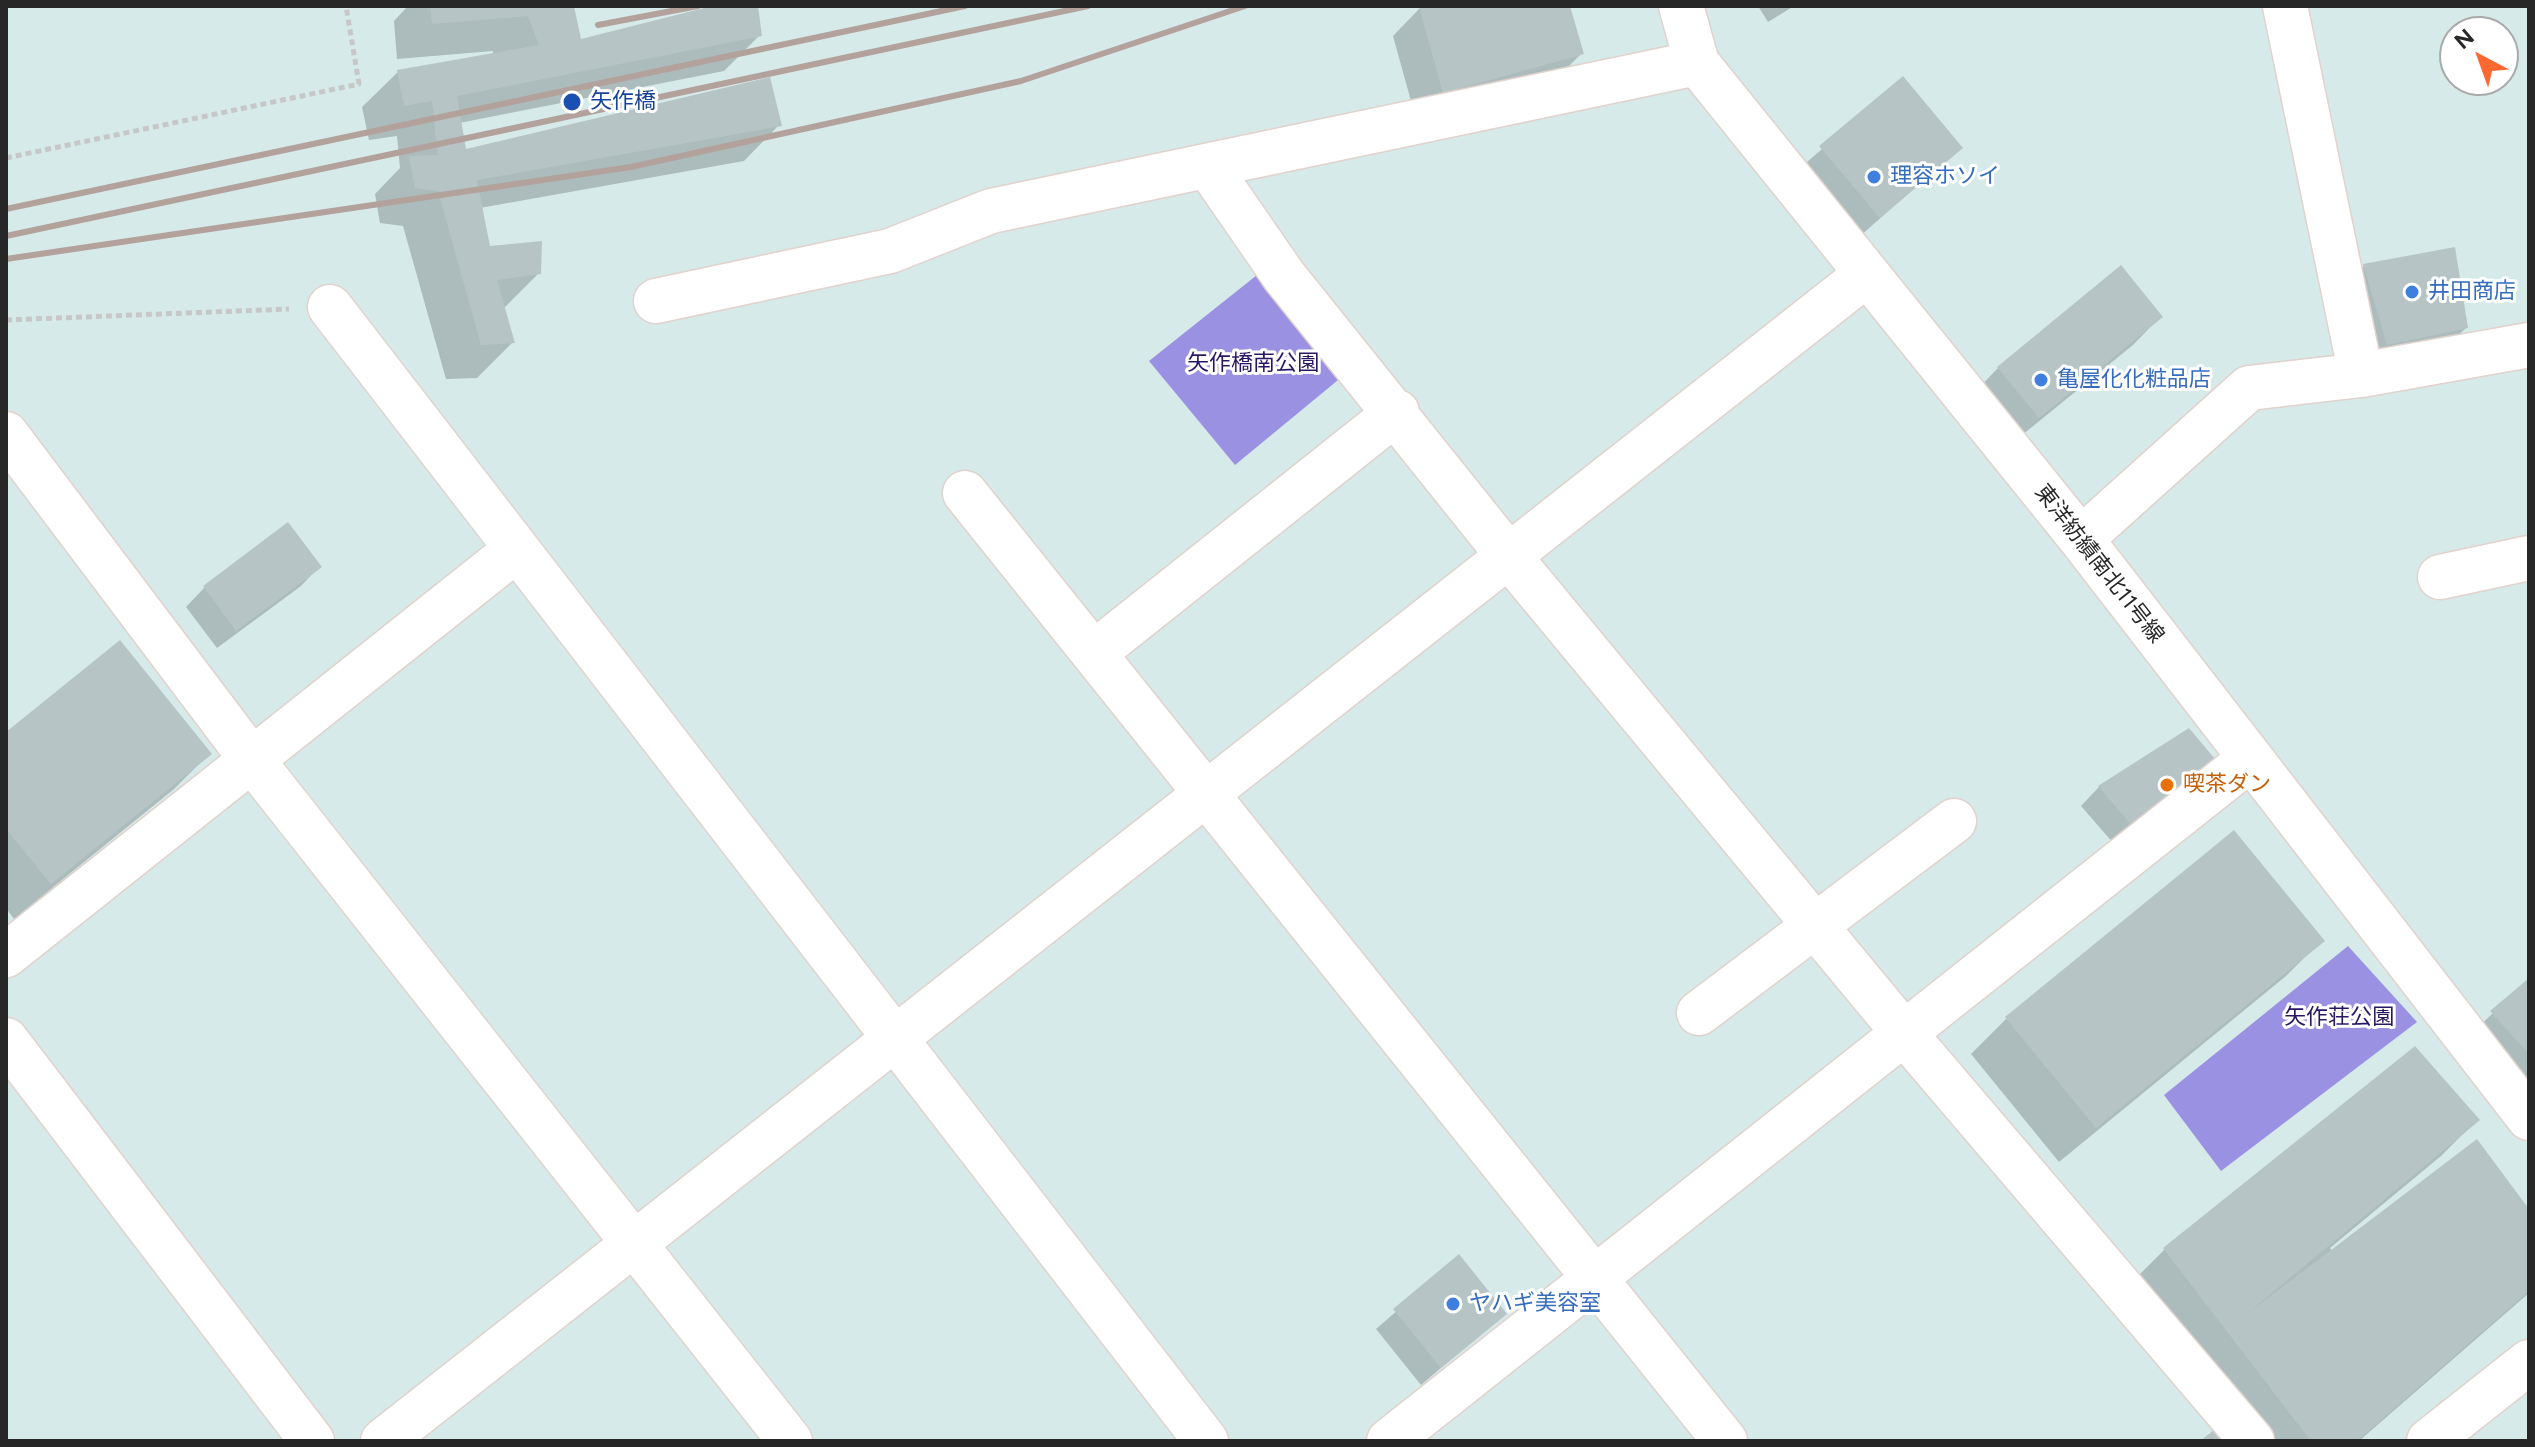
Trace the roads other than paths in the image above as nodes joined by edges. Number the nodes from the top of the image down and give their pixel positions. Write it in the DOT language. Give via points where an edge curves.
graph roads {
  1 [pos="1681,6"];
  2 [pos="2285,6"];
  3 [pos="1697,63"];
  4 [pos="1208,166"];
  5 [pos="1867,274"];
  6 [pos="656,301"];
  7 [pos="330,307"];
  8 [pos="2529,345"];
  9 [pos="2361,375"];
  10 [pos="1397,412"];
  11 [pos="6,434"];
  12 [pos="965,493"];
  13 [pos="2081,539"];
  14 [pos="517,549"];
  15 [pos="1507,554"];
  16 [pos="2529,558"];
  17 [pos="2440,577"];
  18 [pos="1094,653"];
  19 [pos="252,760"];
  20 [pos="2249,760"];
  21 [pos="1206,792"];
  22 [pos="1954,821"];
  23 [pos="1816,926"];
  24 [pos="6,955"];
  25 [pos="1699,1013"];
  26 [pos="1904,1033"];
  27 [pos="896,1037"];
  28 [pos="6,1040"];
  29 [pos="2529,1118"];
  30 [pos="634,1243"];
  31 [pos="1595,1278"];
  32 [pos="2529,1362"];
  33 [pos="312,1441"];
  34 [pos="383,1441"];
  35 [pos="790,1441"];
  36 [pos="1206,1441"];
  37 [pos="1389,1441"];
  38 [pos="1725,1441"];
  39 [pos="2252,1441"];
  40 [pos="2429,1441"];
  1 -- 3 [label="street, 東洋紡績南北11号線"];
  2 -- 9 [label="street"];
  3 -- 4 [label="street"];
  3 -- 5 [label="street, 東洋紡績南北11号線"];
  4 -- 6 [label="street" via="991,211 890,251"];
  4 -- 10 [label="street" via="1284,276"];
  5 -- 13 [label="street, 東洋紡績南北11号線"];
  5 -- 15 [label="street"];
  7 -- 14 [label="street"];
  8 -- 9 [label="street"];
  9 -- 13 [label="street" via="2249,388"];
  10 -- 15 [label="street"];
  10 -- 18 [label="street"];
  11 -- 19 [label="street"];
  12 -- 18 [label="street"];
  13 -- 20 [label="street, 東洋紡績南北11号線"];
  14 -- 19 [label="street"];
  14 -- 27 [label="street"];
  15 -- 21 [label="street"];
  15 -- 23 [label="street"];
  16 -- 17 [label="street"];
  18 -- 21 [label="street"];
  19 -- 24 [label="street"];
  19 -- 30 [label="street"];
  20 -- 26 [label="street"];
  20 -- 29 [label="street, 東洋紡績南北11号線"];
  21 -- 27 [label="street"];
  21 -- 31 [label="street"];
  22 -- 23 [label="street"];
  23 -- 25 [label="street"];
  23 -- 26 [label="street"];
  26 -- 31 [label="street"];
  26 -- 39 [label="street"];
  27 -- 30 [label="street"];
  27 -- 36 [label="street"];
  28 -- 33 [label="street"];
  30 -- 34 [label="street"];
  30 -- 35 [label="street"];
  31 -- 37 [label="street"];
  31 -- 38 [label="street"];
  32 -- 40 [label="street"];
}
